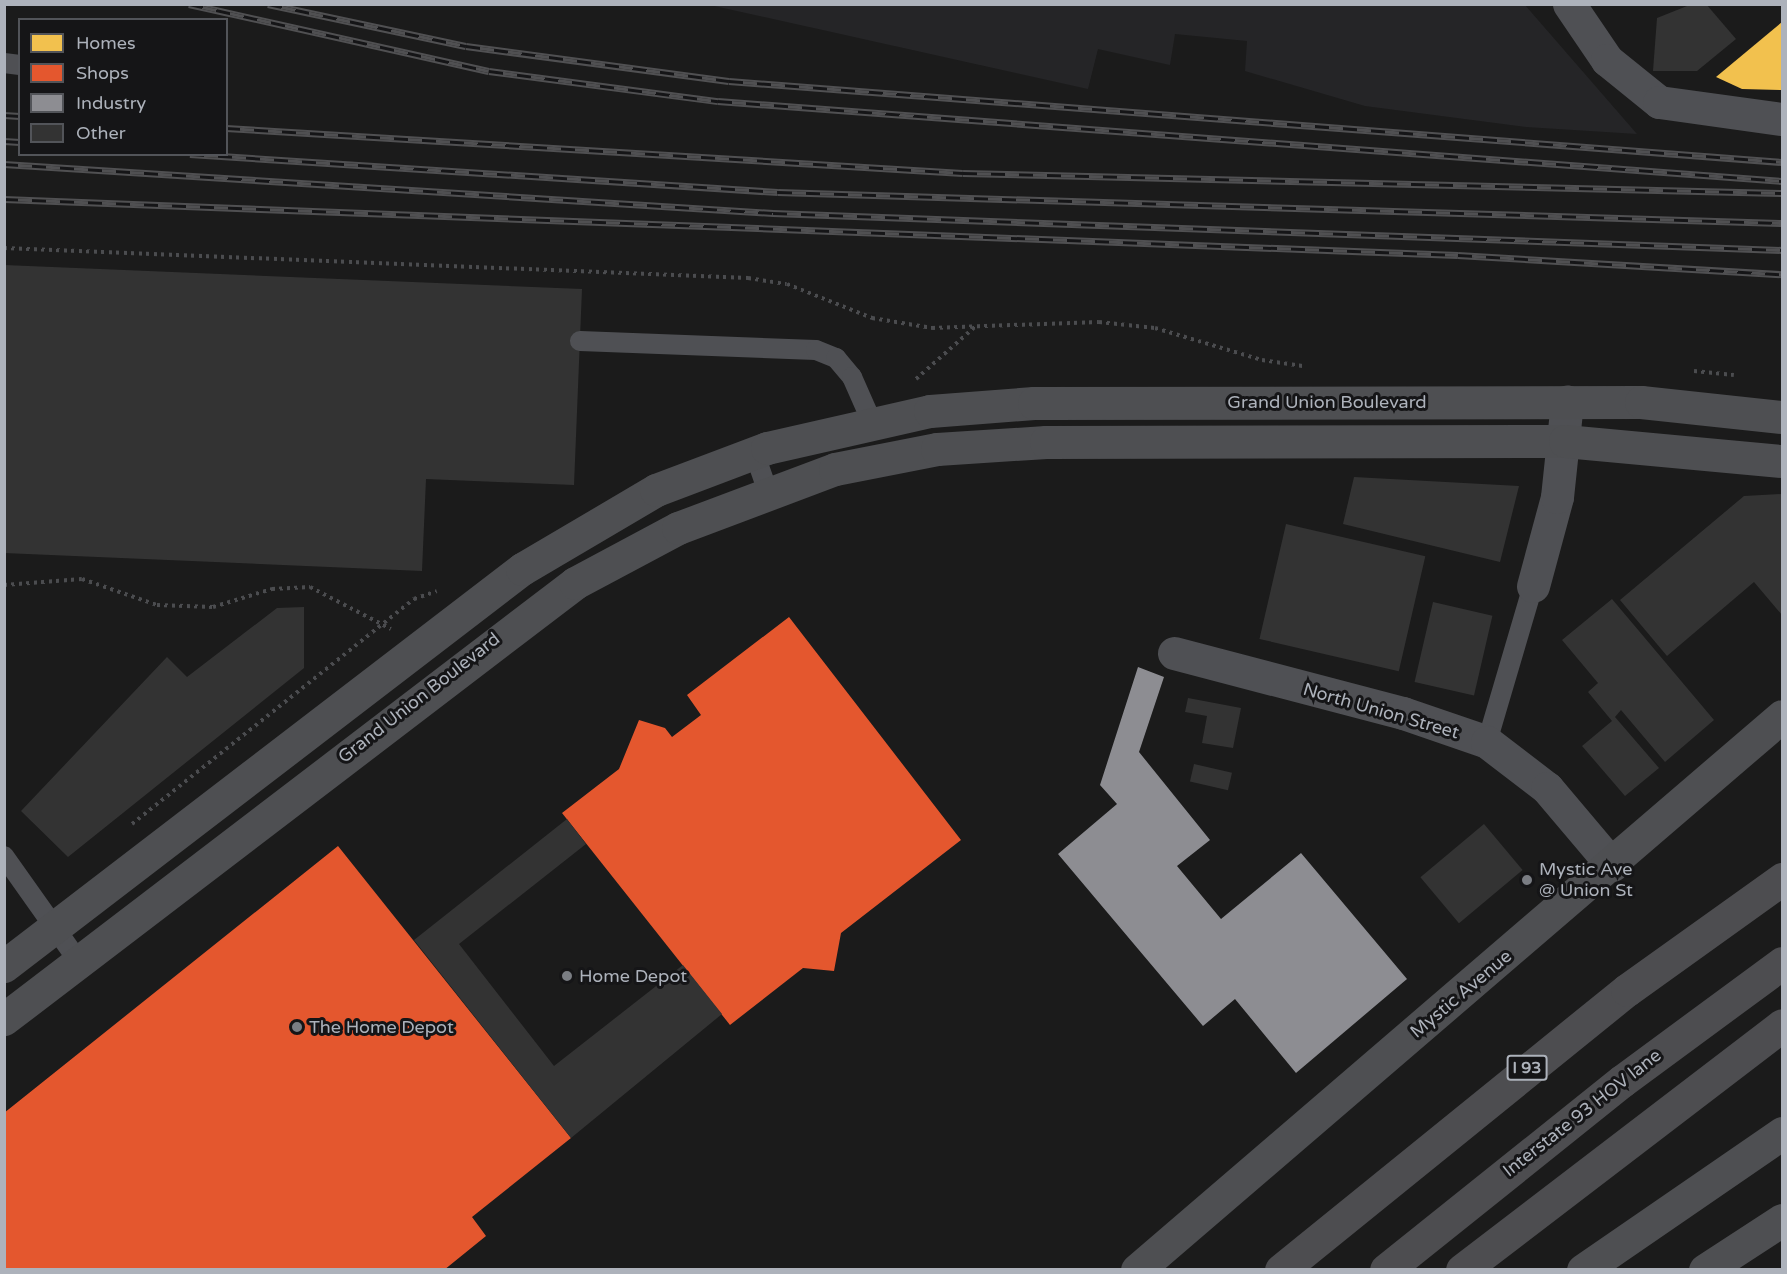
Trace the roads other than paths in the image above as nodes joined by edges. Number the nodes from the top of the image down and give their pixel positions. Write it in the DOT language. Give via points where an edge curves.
graph roads {
  1 [pos="1569,4"];
  2 [pos="1782,119"];
  3 [pos="580,341"];
  4 [pos="1567,402"];
  5 [pos="1782,417"];
  6 [pos="871,420"];
  7 [pos="1565,441"];
  8 [pos="754,452"];
  9 [pos="880,459"];
  10 [pos="1782,461"];
  11 [pos="768,492"];
  12 [pos="1533,586"];
  13 [pos="1173,653"];
  14 [pos="1782,716"];
  15 [pos="1782,741"];
  16 [pos="1487,742"];
  17 [pos="1713,772"];
  18 [pos="4,856"];
  19 [pos="1612,865"];
  20 [pos="1782,879"];
  21 [pos="54,927"];
  22 [pos="79,962"];
  23 [pos="1782,963"];
  24 [pos="4,966"];
  25 [pos="4,1019"];
  26 [pos="1782,1025"];
  27 [pos="1782,1133"];
  28 [pos="1537,1210"];
  29 [pos="1782,1220"];
  30 [pos="1137,1269"];
  31 [pos="1281,1269"];
  32 [pos="1386,1269"];
  33 [pos="1462,1269"];
  34 [pos="1473,1269"];
  35 [pos="1583,1269"];
  36 [pos="1705,1269"];
  1 -- 2 [label="street" via="1607,60 1659,102"];
  3 -- 6 [label="lane" via="816,350 836,358 852,377"];
  4 -- 5 [label="street, Grand Union Boulevard" via="1700,405"];
  4 -- 6 [label="street, Grand Union Boulevard" via="1034,403"];
  4 -- 7 [label="street"];
  6 -- 8 [label="street, Grand Union Boulevard"];
  6 -- 9 [label="street"];
  7 -- 9 [label="street, Grand Union Boulevard" via="1046,442"];
  7 -- 10 [label="street, Grand Union Boulevard"];
  7 -- 12 [label="street"];
  8 -- 11 [label="lane"];
  8 -- 21 [label="street, Grand Union Boulevard" via="656,490 522,570 420,644"];
  9 -- 11 [label="street, Grand Union Boulevard"];
  11 -- 22 [label="street, Grand Union Boulevard" via="678,528 575,583"];
  12 -- 16 [label="lane"];
  13 -- 16 [label="street, North Union Street" via="1403,713"];
  14 -- 17 [label="street, Mystic Avenue"];
  15 -- 17 [label="street"];
  16 -- 19 [label="street, North Union Street" via="1547,788"];
  17 -- 19 [label="street, Mystic Avenue"];
  18 -- 21 [label="lane"];
  19 -- 30 [label="street, Mystic Avenue"];
  20 -- 31 [label="highway, I 93" via="1617,997"];
  21 -- 22 [label="lane"];
  21 -- 24 [label="street, Grand Union Boulevard"];
  22 -- 25 [label="street, Grand Union Boulevard"];
  23 -- 32 [label="highway, Interstate 93 HOV lane" via="1622,1080"];
  26 -- 28 [label="highway"];
  27 -- 35 [label="street"];
  28 -- 33 [label="highway"];
  28 -- 34 [label="highway"];
  29 -- 36 [label="street"];
}
